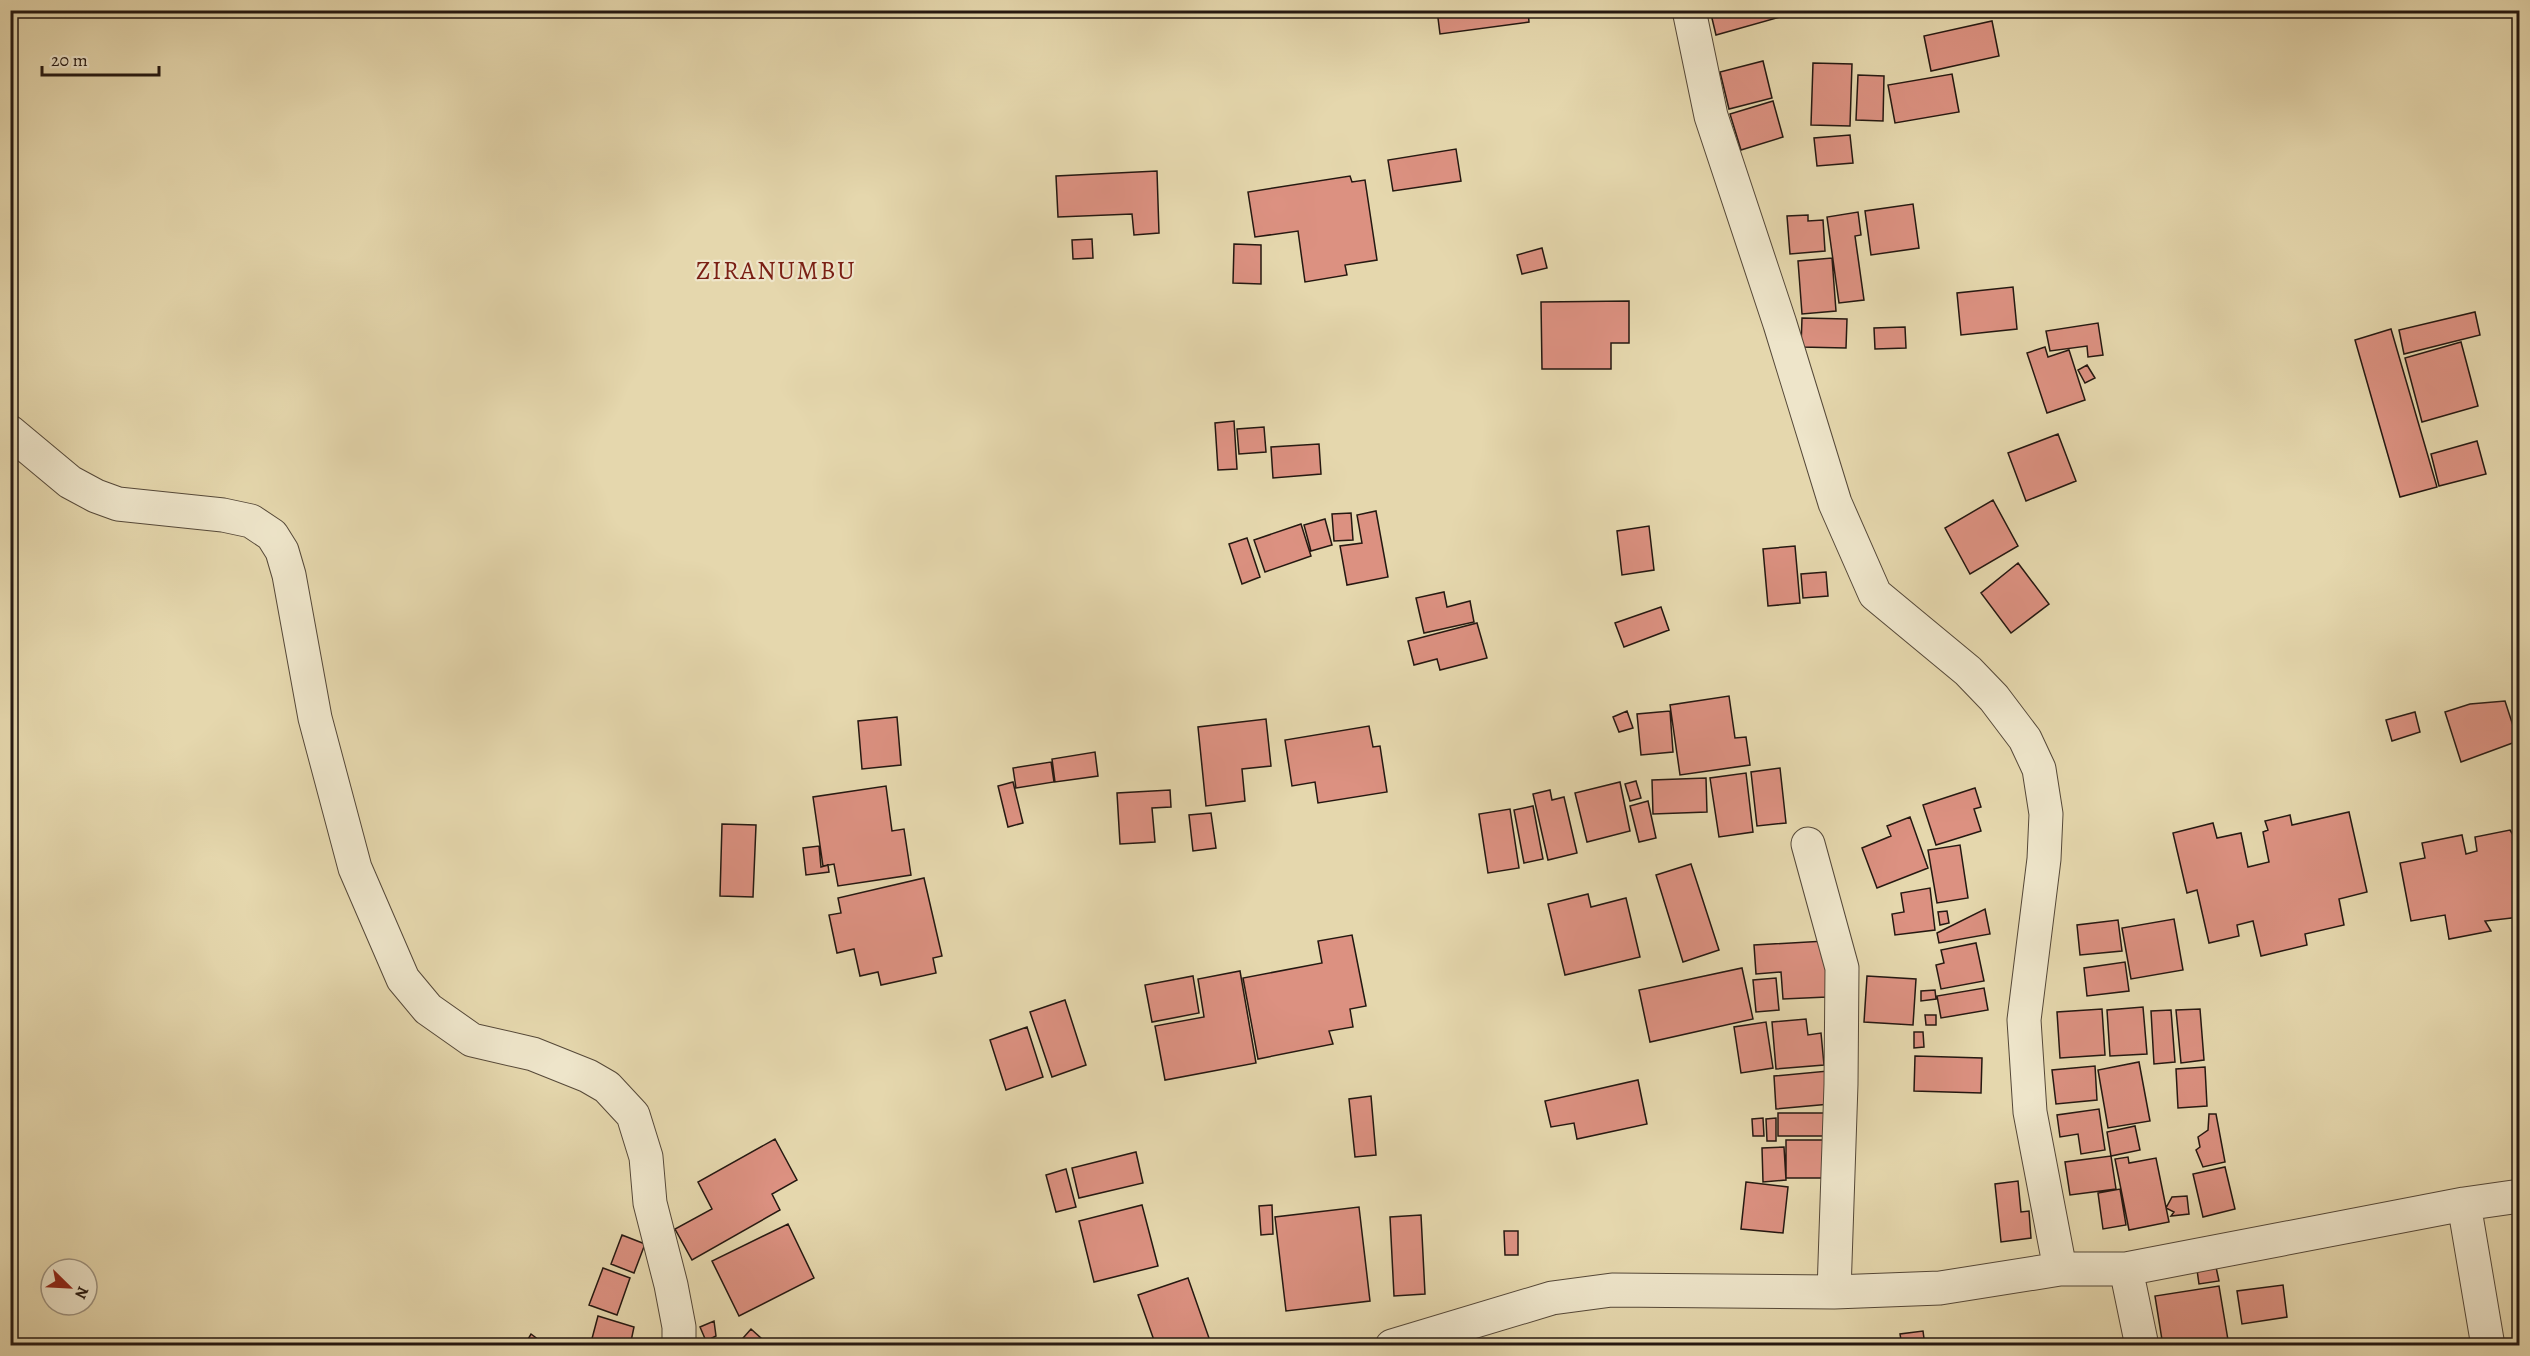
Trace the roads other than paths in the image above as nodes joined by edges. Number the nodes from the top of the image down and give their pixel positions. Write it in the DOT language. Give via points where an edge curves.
graph roads {
  1 [pos="1689,10"];
  2 [pos="10,432"];
  3 [pos="1808,844"];
  4 [pos="2520,1196"];
  5 [pos="2464,1204"];
  6 [pos="2060,1269"];
  7 [pos="2126,1269"];
  8 [pos="1834,1292"];
  9 [pos="679,1346"];
  10 [pos="1392,1346"];
  11 [pos="2142,1346"];
  12 [pos="2488,1346"];
  1 -- 6 [label="street" via="1711,116 1835,503 1875,594 1968,671 1994,698 2025,739 2039,769 2046,814 2044,859 2024,1020 2030,1112"];
  2 -- 9 [label="street" via="70,482 96,496 118,504 251,521 272,535 289,575 315,718 355,868 403,979 428,1009 472,1040 533,1054 588,1076 607,1087 633,1115 646,1157 650,1203 673,1295"];
  3 -- 8 [label="street" via="1842,968"];
  4 -- 5 [label="street"];
  5 -- 7 [label="street"];
  5 -- 12 [label="street"];
  6 -- 7 [label="street"];
  6 -- 8 [label="street" via="1940,1288"];
  7 -- 11 [label="street"];
  8 -- 10 [label="street" via="1612,1290 1552,1298"];
}
